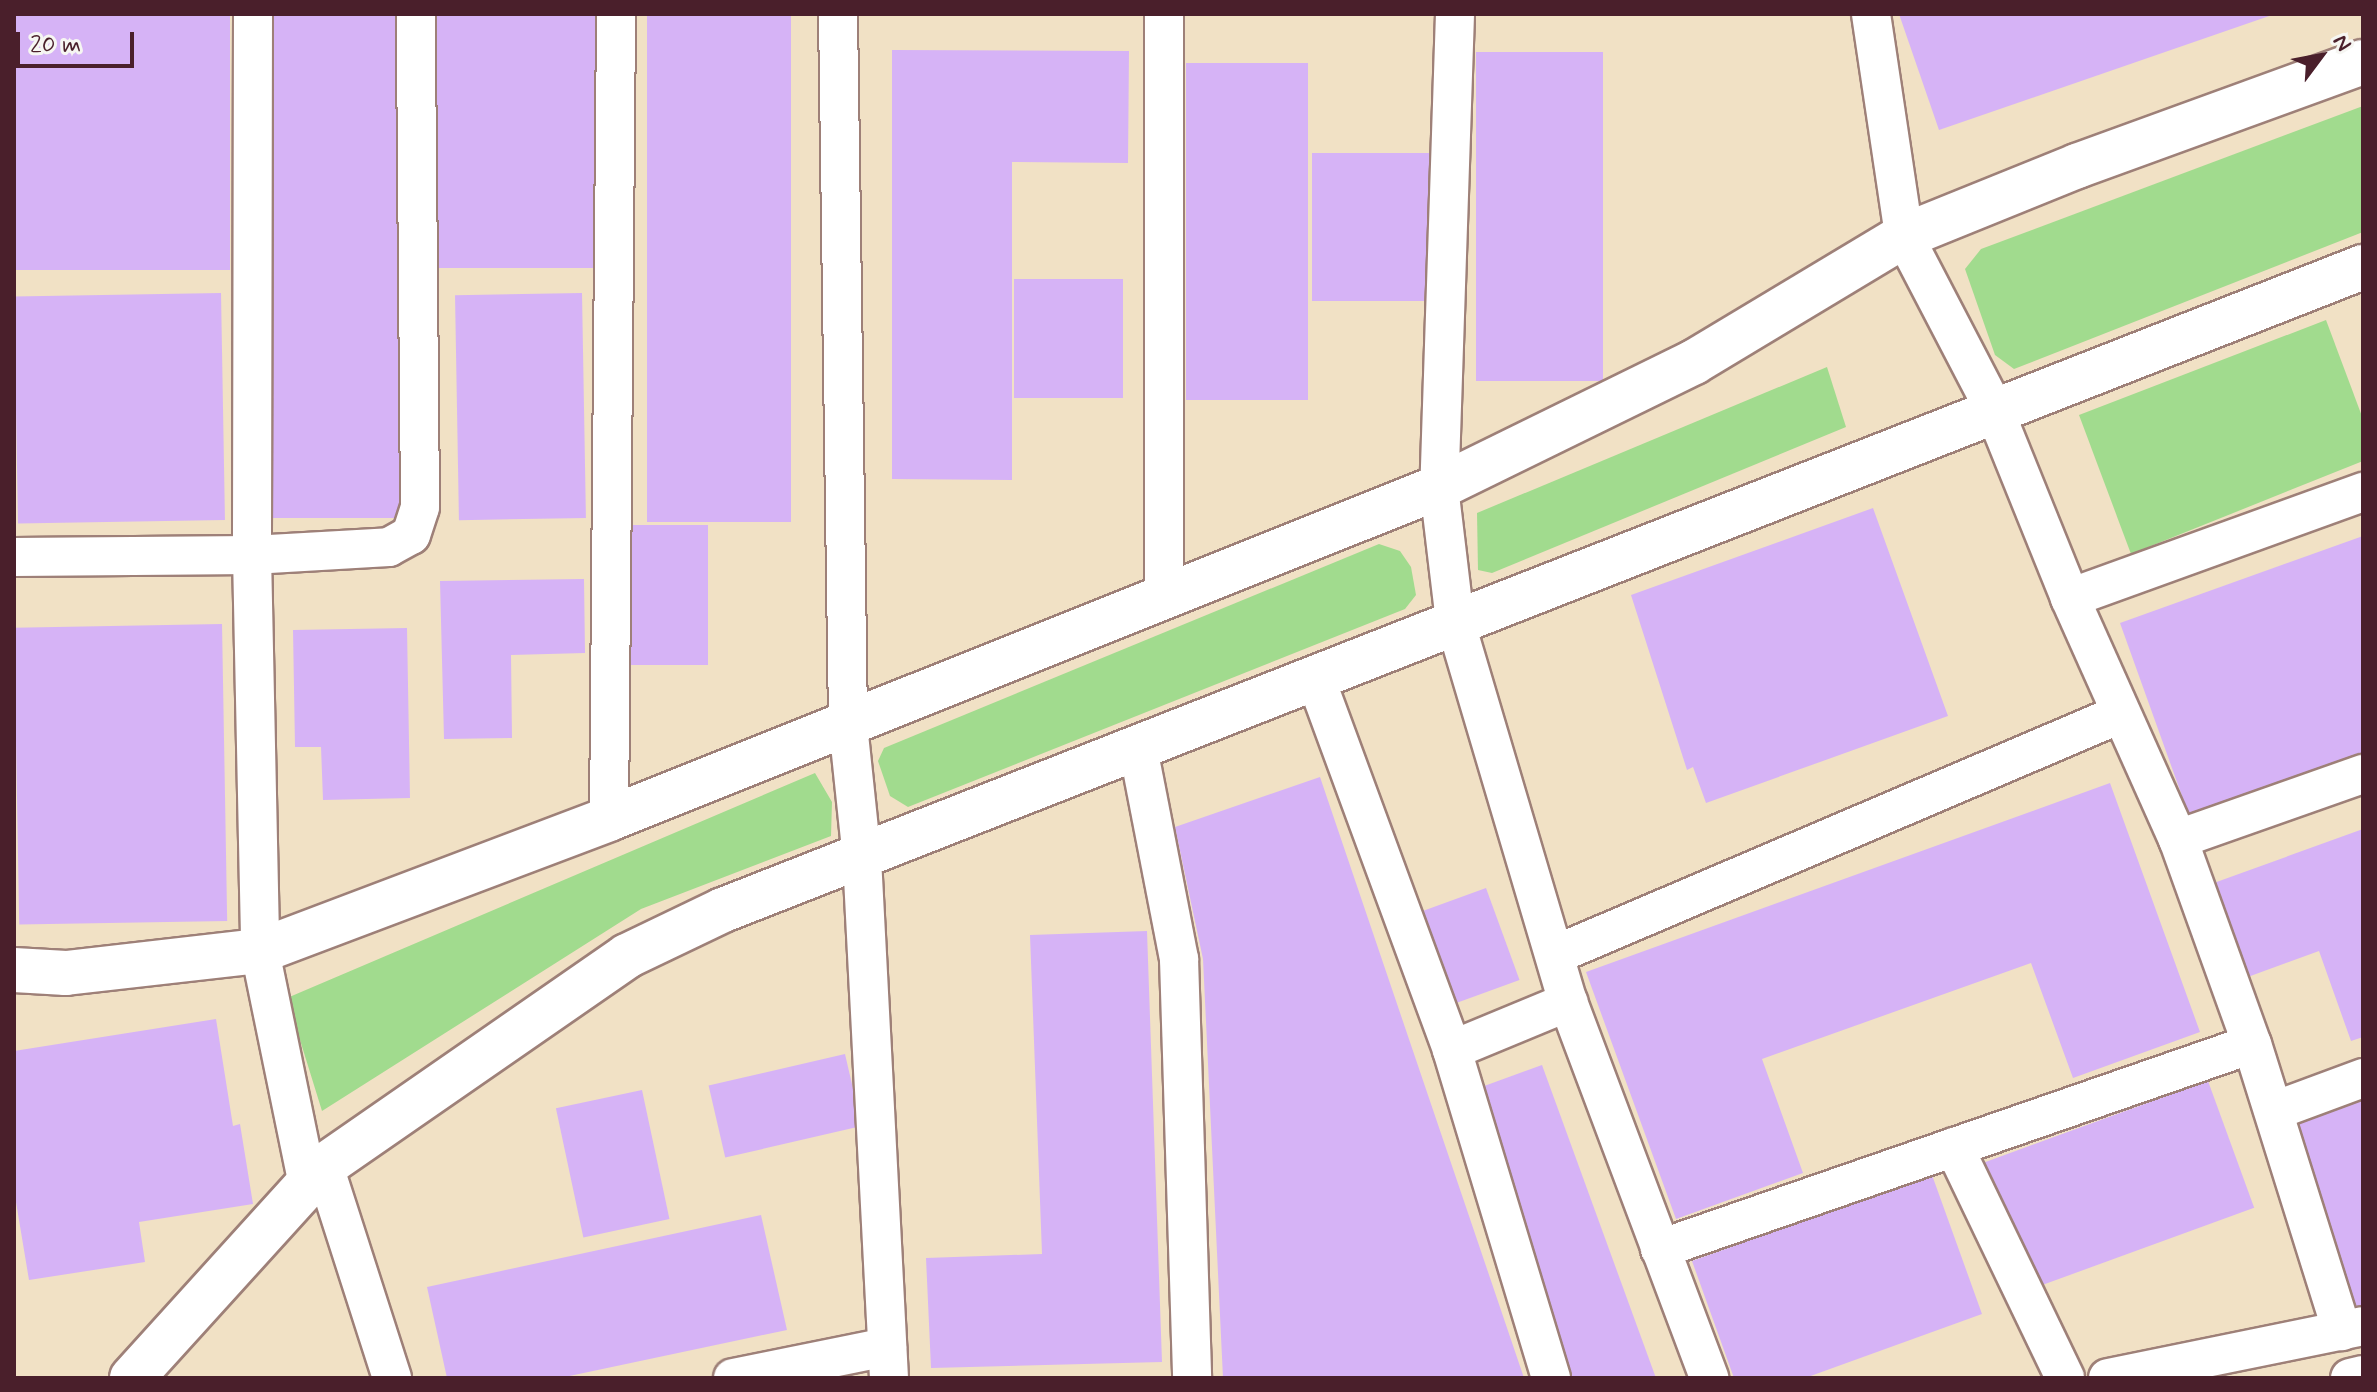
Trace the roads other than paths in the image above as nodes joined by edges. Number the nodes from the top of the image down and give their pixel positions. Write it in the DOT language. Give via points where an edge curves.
graph roads {
  1 [pos="253,14"];
  2 [pos="416,14"];
  3 [pos="616,14"];
  4 [pos="838,14"];
  5 [pos="1164,14"];
  6 [pos="1455,14"];
  7 [pos="1871,14"];
  8 [pos="2363,62"];
  9 [pos="1904,236"];
  10 [pos="2363,267"];
  11 [pos="1993,407"];
  12 [pos="1439,487"];
  13 [pos="2363,492"];
  14 [pos="252,555"];
  15 [pos="14,557"];
  16 [pos="1164,598"];
  17 [pos="2070,598"];
  18 [pos="1455,621"];
  19 [pos="1315,677"];
  20 [pos="2120,714"];
  21 [pos="848,725"];
  22 [pos="1138,748"];
  23 [pos="2363,774"];
  24 [pos="609,819"];
  25 [pos="2178,839"];
  26 [pos="862,858"];
  27 [pos="260,951"];
  28 [pos="1557,954"];
  29 [pos="14,970"];
  30 [pos="1568,1002"];
  31 [pos="2252,1044"];
  32 [pos="1452,1050"];
  33 [pos="2363,1078"];
  34 [pos="2274,1111"];
  35 [pos="1954,1147"];
  36 [pos="315,1173"];
  37 [pos="1660,1249"];
  38 [pos="2353,1328"];
  39 [pos="888,1362"];
  40 [pos="2363,1375"];
  41 [pos="132,1378"];
  42 [pos="392,1378"];
  43 [pos="733,1378"];
  44 [pos="1192,1378"];
  45 [pos="1551,1378"];
  46 [pos="1709,1378"];
  47 [pos="2065,1378"];
  48 [pos="2108,1378"];
  49 [pos="2350,1378"];
  1 -- 14 [label="street"];
  2 -- 14 [label="street" via="416,526 389,547"];
  3 -- 24 [label="street"];
  4 -- 21 [label="street"];
  5 -- 16 [label="street"];
  6 -- 12 [label="street"];
  7 -- 9 [label="street"];
  8 -- 9 [label="street" via="2077,166"];
  9 -- 11 [label="street"];
  9 -- 12 [label="street" via="1694,362"];
  10 -- 11 [label="street"];
  11 -- 17 [label="street"];
  11 -- 18 [label="street"];
  12 -- 16 [label="street"];
  12 -- 18 [label="street"];
  13 -- 17 [label="street"];
  14 -- 15 [label="street"];
  14 -- 27 [label="street"];
  16 -- 21 [label="street"];
  17 -- 20 [label="street"];
  18 -- 19 [label="street"];
  18 -- 28 [label="street"];
  19 -- 22 [label="street"];
  19 -- 32 [label="street"];
  20 -- 25 [label="street"];
  20 -- 28 [label="street"];
  21 -- 24 [label="street"];
  21 -- 26 [label="street"];
  22 -- 26 [label="street"];
  22 -- 44 [label="street" via="1179,959"];
  23 -- 25 [label="street"];
  24 -- 27 [label="street"];
  25 -- 31 [label="street"];
  26 -- 36 [label="street" via="723,910 627,956"];
  26 -- 39 [label="street"];
  27 -- 29 [label="street" via="66,973"];
  27 -- 36 [label="street"];
  28 -- 30 [label="street"];
  30 -- 32 [label="street"];
  30 -- 37 [label="street"];
  31 -- 34 [label="street"];
  31 -- 35 [label="street"];
  32 -- 45 [label="street"];
  33 -- 34 [label="street"];
  34 -- 38 [label="street"];
  35 -- 37 [label="street"];
  35 -- 47 [label="street"];
  36 -- 41 [label="street"];
  36 -- 42 [label="street"];
  37 -- 46 [label="street"];
  38 -- 48 [label="street"];
  39 -- 43 [label="street"];
  40 -- 49 [label="street"];
}
